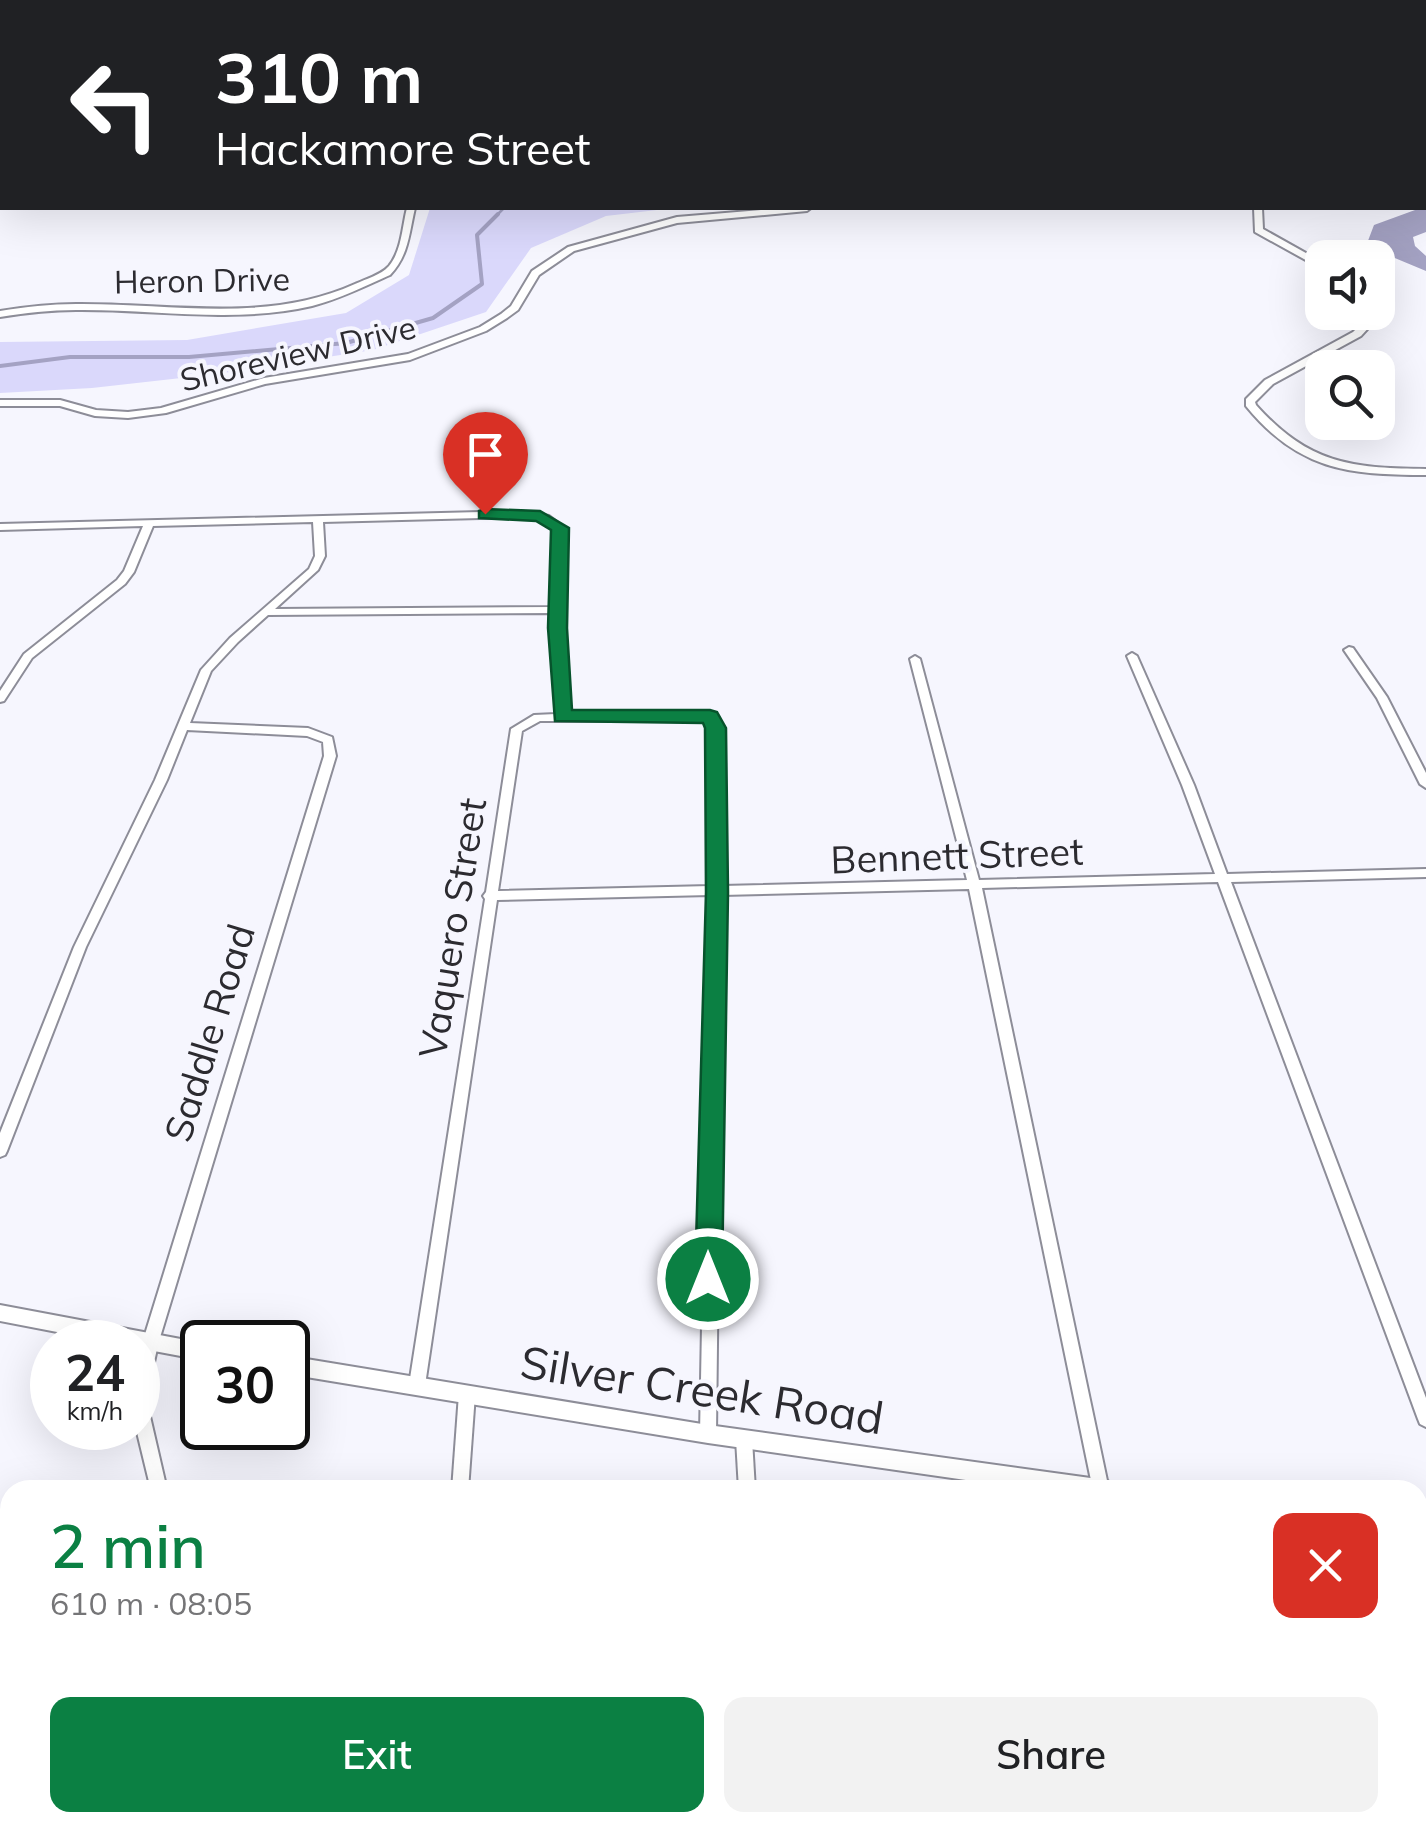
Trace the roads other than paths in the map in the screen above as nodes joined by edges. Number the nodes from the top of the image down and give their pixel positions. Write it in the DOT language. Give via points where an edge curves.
graph roads {
  1 [pos="411,210"];
  2 [pos="785,210"];
  3 [pos="1258,210"];
  4 [pos="1305,256"];
  5 [pos="0,314"];
  6 [pos="1361,330"];
  7 [pos="0,402"];
  8 [pos="1426,472"];
  9 [pos="318,519"];
  10 [pos="149,524"];
  11 [pos="0,527"];
  12 [pos="559,610"];
  13 [pos="266,612"];
  14 [pos="1349,650"];
  15 [pos="1132,656"];
  16 [pos="915,659"];
  17 [pos="0,699"];
  18 [pos="562,717"];
  19 [pos="183,726"];
  20 [pos="1426,784"];
  21 [pos="1426,873"];
  22 [pos="1223,878"];
  23 [pos="975,884"];
  24 [pos="717,892"];
  25 [pos="489,896"];
  26 [pos="0,1151"];
  27 [pos="0,1313"];
  28 [pos="34,1320"];
  29 [pos="157,1320"];
  30 [pos="310,1368"];
  31 [pos="417,1385"];
  32 [pos="467,1394"];
  33 [pos="1426,1420"];
  34 [pos="708,1434"];
  35 [pos="744,1439"];
  36 [pos="150,1450"];
  37 [pos="157,1480"];
  38 [pos="461,1480"];
  39 [pos="746,1480"];
  40 [pos="1032,1480"];
  41 [pos="1100,1480"];
  1 -- 5 [label="street, Heron Drive" via="396,265 311,304 246,310 66,306"];
  2 -- 7 [label="street, Shoreview Drive" via="677,220 570,249 534,273 504,316 410,357 264,381 128,415 60,403"];
  3 -- 4 [label="street" via="1258,230"];
  6 -- 8 [label="street" via="1269,382 1251,406 1272,432 1316,460"];
  9 -- 10 [label="street"];
  9 -- 12 [label="street" via="519,514 550,520 560,528"];
  9 -- 13 [label="street" via="320,556 313,570"];
  10 -- 11 [label="street"];
  10 -- 17 [label="street" via="129,572 28,656"];
  12 -- 13 [label="street"];
  12 -- 18 [label="street"];
  13 -- 19 [label="street" via="206,670"];
  14 -- 20 [label="street"];
  15 -- 22 [label="street"];
  16 -- 23 [label="street"];
  18 -- 24 [label="street" via="710,717"];
  18 -- 25 [label="street, Vaquero Street" via="538,718 516,729"];
  19 -- 26 [label="street" via="80,947"];
  19 -- 29 [label="street, Saddle Road" via="308,732 328,740 330,756"];
  21 -- 22 [label="street, Bennett Street"];
  22 -- 23 [label="street, Bennett Street"];
  22 -- 33 [label="street"];
  23 -- 24 [label="street, Bennett Street"];
  23 -- 41 [label="street"];
  24 -- 25 [label="street, Bennett Street"];
  24 -- 34 [label="street"];
  25 -- 31 [label="street, Vaquero Street"];
  27 -- 28 [label="street"];
  30 -- 31 [label="street, Silver Creek Road"];
  31 -- 32 [label="street, Silver Creek Road"];
  32 -- 34 [label="street, Silver Creek Road"];
  32 -- 38 [label="street"];
  34 -- 35 [label="street, Silver Creek Road"];
  35 -- 39 [label="street"];
  35 -- 40 [label="street, Silver Creek Road"];
  36 -- 37 [label="street, Saddle Road"];
}
